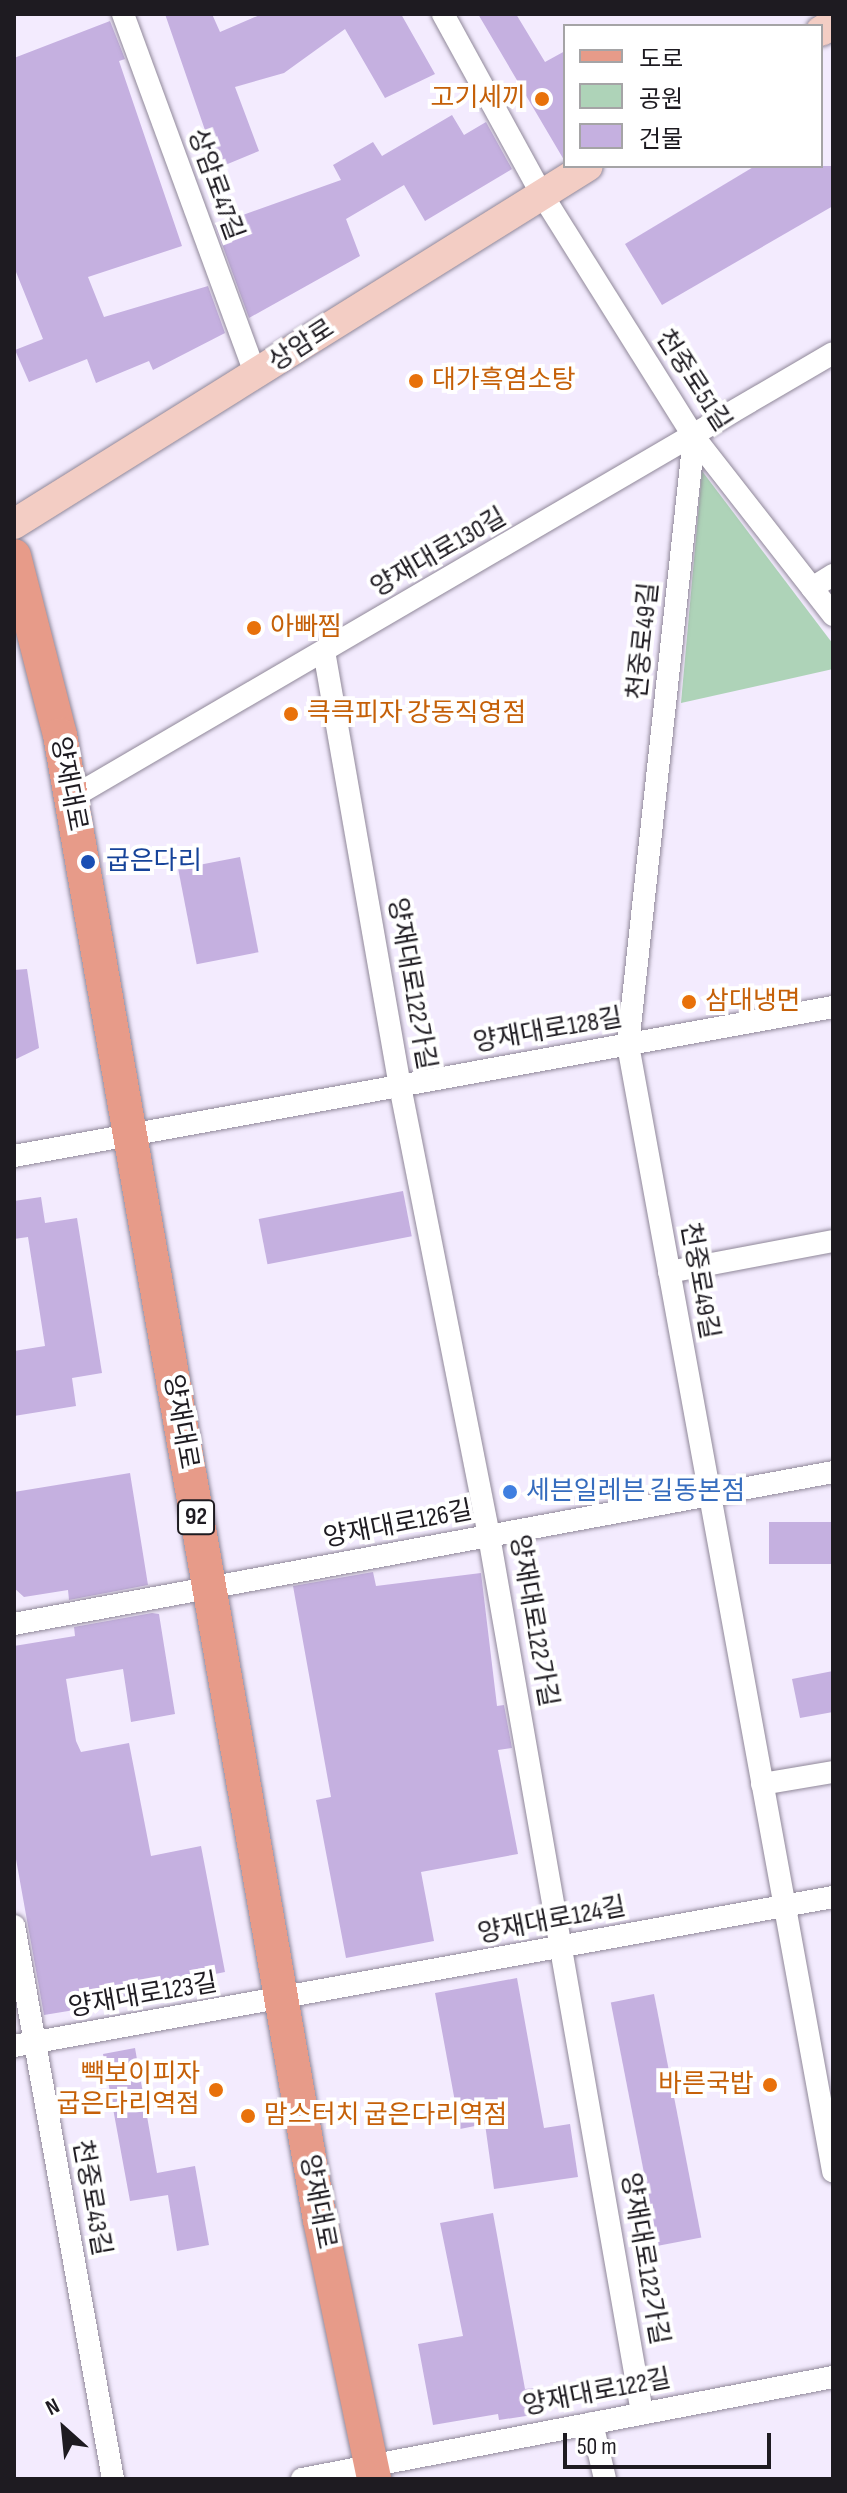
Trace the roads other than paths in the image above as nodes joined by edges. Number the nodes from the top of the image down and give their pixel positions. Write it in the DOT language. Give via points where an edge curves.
graph roads {
  1 [pos="123,14"];
  2 [pos="443,14"];
  3 [pos="585,168"];
  4 [pos="541,193"];
  5 [pos="833,353"];
  6 [pos="256,376"];
  7 [pos="694,437"];
  8 [pos="14,524"];
  9 [pos="14,556"];
  10 [pos="833,575"];
  11 [pos="812,588"];
  12 [pos="833,615"];
  13 [pos="324,651"];
  14 [pos="71,798"];
  15 [pos="833,1007"];
  16 [pos="628,1045"];
  17 [pos="400,1086"];
  18 [pos="131,1134"];
  19 [pos="14,1156"];
  20 [pos="833,1241"];
  21 [pos="669,1272"];
  22 [pos="833,1472"];
  23 [pos="710,1495"];
  24 [pos="489,1536"];
  25 [pos="209,1589"];
  26 [pos="14,1624"];
  27 [pos="833,1772"];
  28 [pos="762,1784"];
  29 [pos="833,1897"];
  30 [pos="785,1906"];
  31 [pos="14,1926"];
  32 [pos="563,1947"];
  33 [pos="281,2001"];
  34 [pos="24,2044"];
  35 [pos="829,2128"];
  36 [pos="833,2171"];
  37 [pos="833,2377"];
  38 [pos="642,2413"];
  39 [pos="592,2423"];
  40 [pos="372,2472"];
  41 [pos="113,2479"];
  42 [pos="302,2479"];
  43 [pos="605,2479"];
  1 -- 6 [label="street, 상암로47길"];
  2 -- 4 [label="street, 천중로51길"];
  3 -- 4 [label="street, 상암로"];
  4 -- 6 [label="street, 상암로"];
  4 -- 7 [label="street, 천중로51길"];
  5 -- 7 [label="street, 양재대로130길"];
  6 -- 8 [label="street, 상암로"];
  7 -- 11 [label="street, 천중로51길"];
  7 -- 13 [label="street, 양재대로130길"];
  7 -- 16 [label="street, 천중로49길"];
  9 -- 14 [label="main road, 양재대로 / 92"];
  10 -- 11 [label="street"];
  11 -- 12 [label="street, 천중로51길"];
  13 -- 14 [label="street, 양재대로130길"];
  13 -- 17 [label="street, 양재대로122가길"];
  14 -- 18 [label="main road, 양재대로 / 92"];
  15 -- 16 [label="street, 양재대로128길"];
  16 -- 17 [label="street, 양재대로128길"];
  16 -- 21 [label="street, 천중로49길"];
  17 -- 18 [label="street, 양재대로128길"];
  17 -- 24 [label="street, 양재대로122가길"];
  18 -- 19 [label="street, 양재대로128길"];
  18 -- 25 [label="main road, 양재대로 / 92"];
  20 -- 21 [label="street"];
  21 -- 23 [label="street, 천중로49길"];
  22 -- 23 [label="street, 양재대로126길"];
  23 -- 24 [label="street, 양재대로126길"];
  23 -- 28 [label="street, 천중로49길"];
  24 -- 25 [label="street, 양재대로126길"];
  24 -- 32 [label="street, 양재대로122가길"];
  25 -- 26 [label="street, 양재대로126길"];
  25 -- 33 [label="main road, 양재대로 / 92"];
  27 -- 28 [label="street"];
  28 -- 30 [label="street, 천중로49길"];
  29 -- 30 [label="street, 양재대로124길"];
  30 -- 32 [label="street, 양재대로124길"];
  30 -- 35 [label="street, 천중로49길"];
  31 -- 34 [label="street, 천중로43길"];
  32 -- 33 [label="street, 양재대로124길"];
  32 -- 38 [label="street, 양재대로122가길"];
  33 -- 34 [label="street, 양재대로123길"];
  33 -- 40 [label="main road, 양재대로 / 92"];
  34 -- 41 [label="street, 천중로43길"];
  35 -- 36 [label="street, 천중로49길"];
  37 -- 38 [label="street, 양재대로122길"];
  38 -- 39 [label="street, 양재대로122길"];
  39 -- 40 [label="street, 양재대로122길"];
  39 -- 43 [label="street"];
  40 -- 42 [label="street, 양재대로122길"];
}
